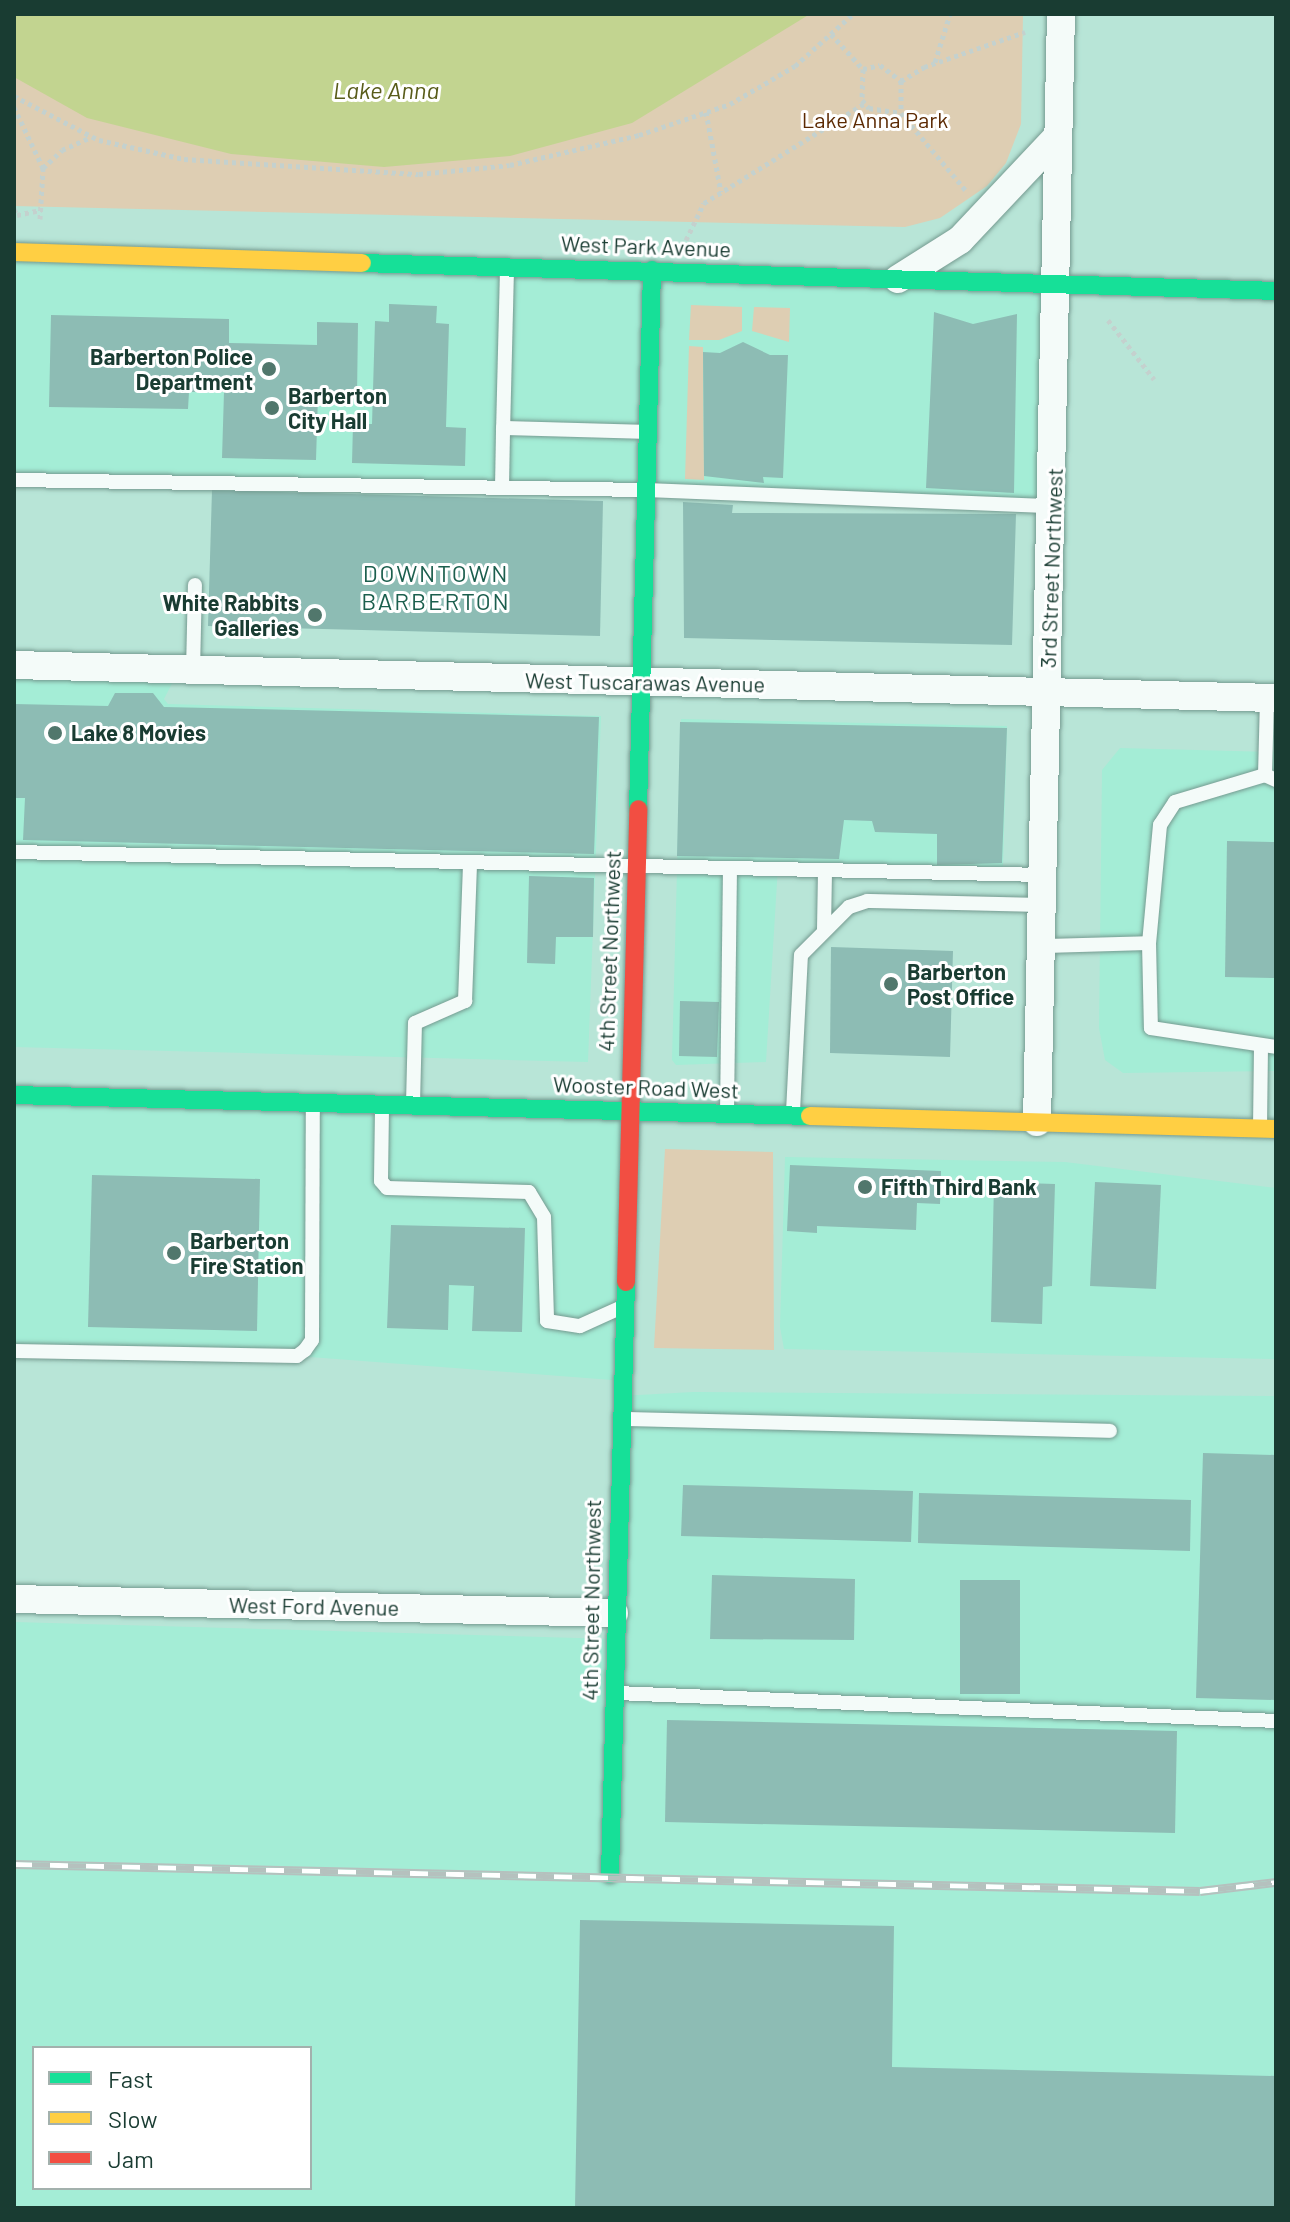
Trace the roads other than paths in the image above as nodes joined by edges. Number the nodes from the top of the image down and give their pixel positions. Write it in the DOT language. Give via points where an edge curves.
graph roads {
  1 [pos="1061,14"];
  2 [pos="1057,137"];
  3 [pos="14,252"];
  4 [pos="507,265"];
  5 [pos="652,270"];
  6 [pos="897,280"];
  7 [pos="1058,286"];
  8 [pos="1276,291"];
  9 [pos="503,428"];
  10 [pos="648,433"];
  11 [pos="14,480"];
  12 [pos="502,488"];
  13 [pos="647,490"];
  14 [pos="1053,506"];
  15 [pos="195,585"];
  16 [pos="14,665"];
  17 [pos="193,671"];
  18 [pos="643,683"];
  19 [pos="1048,690"];
  20 [pos="1271,698"];
  21 [pos="1270,778"];
  22 [pos="14,852"];
  23 [pos="470,865"];
  24 [pos="636,869"];
  25 [pos="730,871"];
  26 [pos="825,872"];
  27 [pos="1046,875"];
  28 [pos="1045,905"];
  29 [pos="824,929"];
  30 [pos="1149,943"];
  31 [pos="1044,946"];
  32 [pos="1268,1047"];
  33 [pos="14,1095"];
  34 [pos="313,1103"];
  35 [pos="382,1105"];
  36 [pos="413,1105"];
  37 [pos="627,1111"];
  38 [pos="727,1113"];
  39 [pos="793,1115"];
  40 [pos="1037,1122"];
  41 [pos="1268,1128"];
  42 [pos="622,1307"];
  43 [pos="14,1351"];
  44 [pos="619,1419"];
  45 [pos="1110,1431"];
  46 [pos="14,1599"];
  47 [pos="614,1613"];
  48 [pos="613,1693"];
  49 [pos="1276,1721"];
  50 [pos="610,1874"];
  1 -- 2 [label="street, 3rd Street Northwest"];
  2 -- 6 [label="street" via="960,240"];
  2 -- 7 [label="street, 3rd Street Northwest"];
  3 -- 4 [label="street, West Park Avenue"];
  4 -- 5 [label="street, West Park Avenue"];
  4 -- 9 [label="lane"];
  5 -- 6 [label="street, West Park Avenue"];
  5 -- 10 [label="street, 4th Street Northwest"];
  6 -- 7 [label="street, West Park Avenue"];
  7 -- 8 [label="street, West Park Avenue"];
  7 -- 14 [label="street, 3rd Street Northwest"];
  9 -- 10 [label="lane"];
  9 -- 12 [label="lane"];
  10 -- 13 [label="street, 4th Street Northwest"];
  11 -- 12 [label="lane"];
  12 -- 13 [label="lane"];
  13 -- 14 [label="lane"];
  13 -- 18 [label="street, 4th Street Northwest"];
  14 -- 19 [label="street, 3rd Street Northwest"];
  15 -- 17 [label="lane"];
  16 -- 17 [label="street, West Tuscarawas Avenue"];
  17 -- 18 [label="street, West Tuscarawas Avenue"];
  18 -- 19 [label="street, West Tuscarawas Avenue"];
  18 -- 24 [label="street, 4th Street Northwest"];
  19 -- 20 [label="street, West Tuscarawas Avenue"];
  19 -- 27 [label="street, 3rd Street Northwest"];
  20 -- 21 [label="lane"];
  21 -- 30 [label="lane" via="1175,802 1160,825"];
  22 -- 23 [label="lane"];
  23 -- 24 [label="lane"];
  23 -- 36 [label="lane" via="465,1001 415,1023"];
  24 -- 25 [label="lane"];
  24 -- 37 [label="street, 4th Street Northwest"];
  25 -- 26 [label="lane"];
  25 -- 38 [label="lane"];
  26 -- 27 [label="lane"];
  26 -- 29 [label="lane"];
  27 -- 28 [label="street, 3rd Street Northwest"];
  28 -- 29 [label="lane" via="867,901 849,907"];
  28 -- 31 [label="street, 3rd Street Northwest"];
  29 -- 39 [label="lane" via="801,955"];
  30 -- 31 [label="lane"];
  30 -- 32 [label="lane" via="1151,1028"];
  31 -- 40 [label="street, 3rd Street Northwest"];
  32 -- 41 [label="lane"];
  33 -- 34 [label="street, Wooster Road West"];
  34 -- 35 [label="street, Wooster Road West"];
  34 -- 43 [label="lane" via="312,1340 305,1350 297,1356"];
  35 -- 36 [label="street, Wooster Road West"];
  35 -- 42 [label="lane" via="381,1181 387,1188 529,1192 544,1217 547,1321 580,1326"];
  36 -- 37 [label="street, Wooster Road West"];
  37 -- 38 [label="street, Wooster Road West"];
  37 -- 42 [label="street, 4th Street Northwest"];
  38 -- 39 [label="street, Wooster Road West"];
  39 -- 40 [label="street, Wooster Road West"];
  40 -- 41 [label="street, Wooster Road West"];
  42 -- 44 [label="street, 4th Street Northwest"];
  44 -- 45 [label="lane"];
  44 -- 47 [label="street, 4th Street Northwest"];
  46 -- 47 [label="street, West Ford Avenue"];
  47 -- 48 [label="street, 4th Street Northwest"];
  48 -- 49 [label="lane"];
  48 -- 50 [label="street, 4th Street Northwest"];
}
